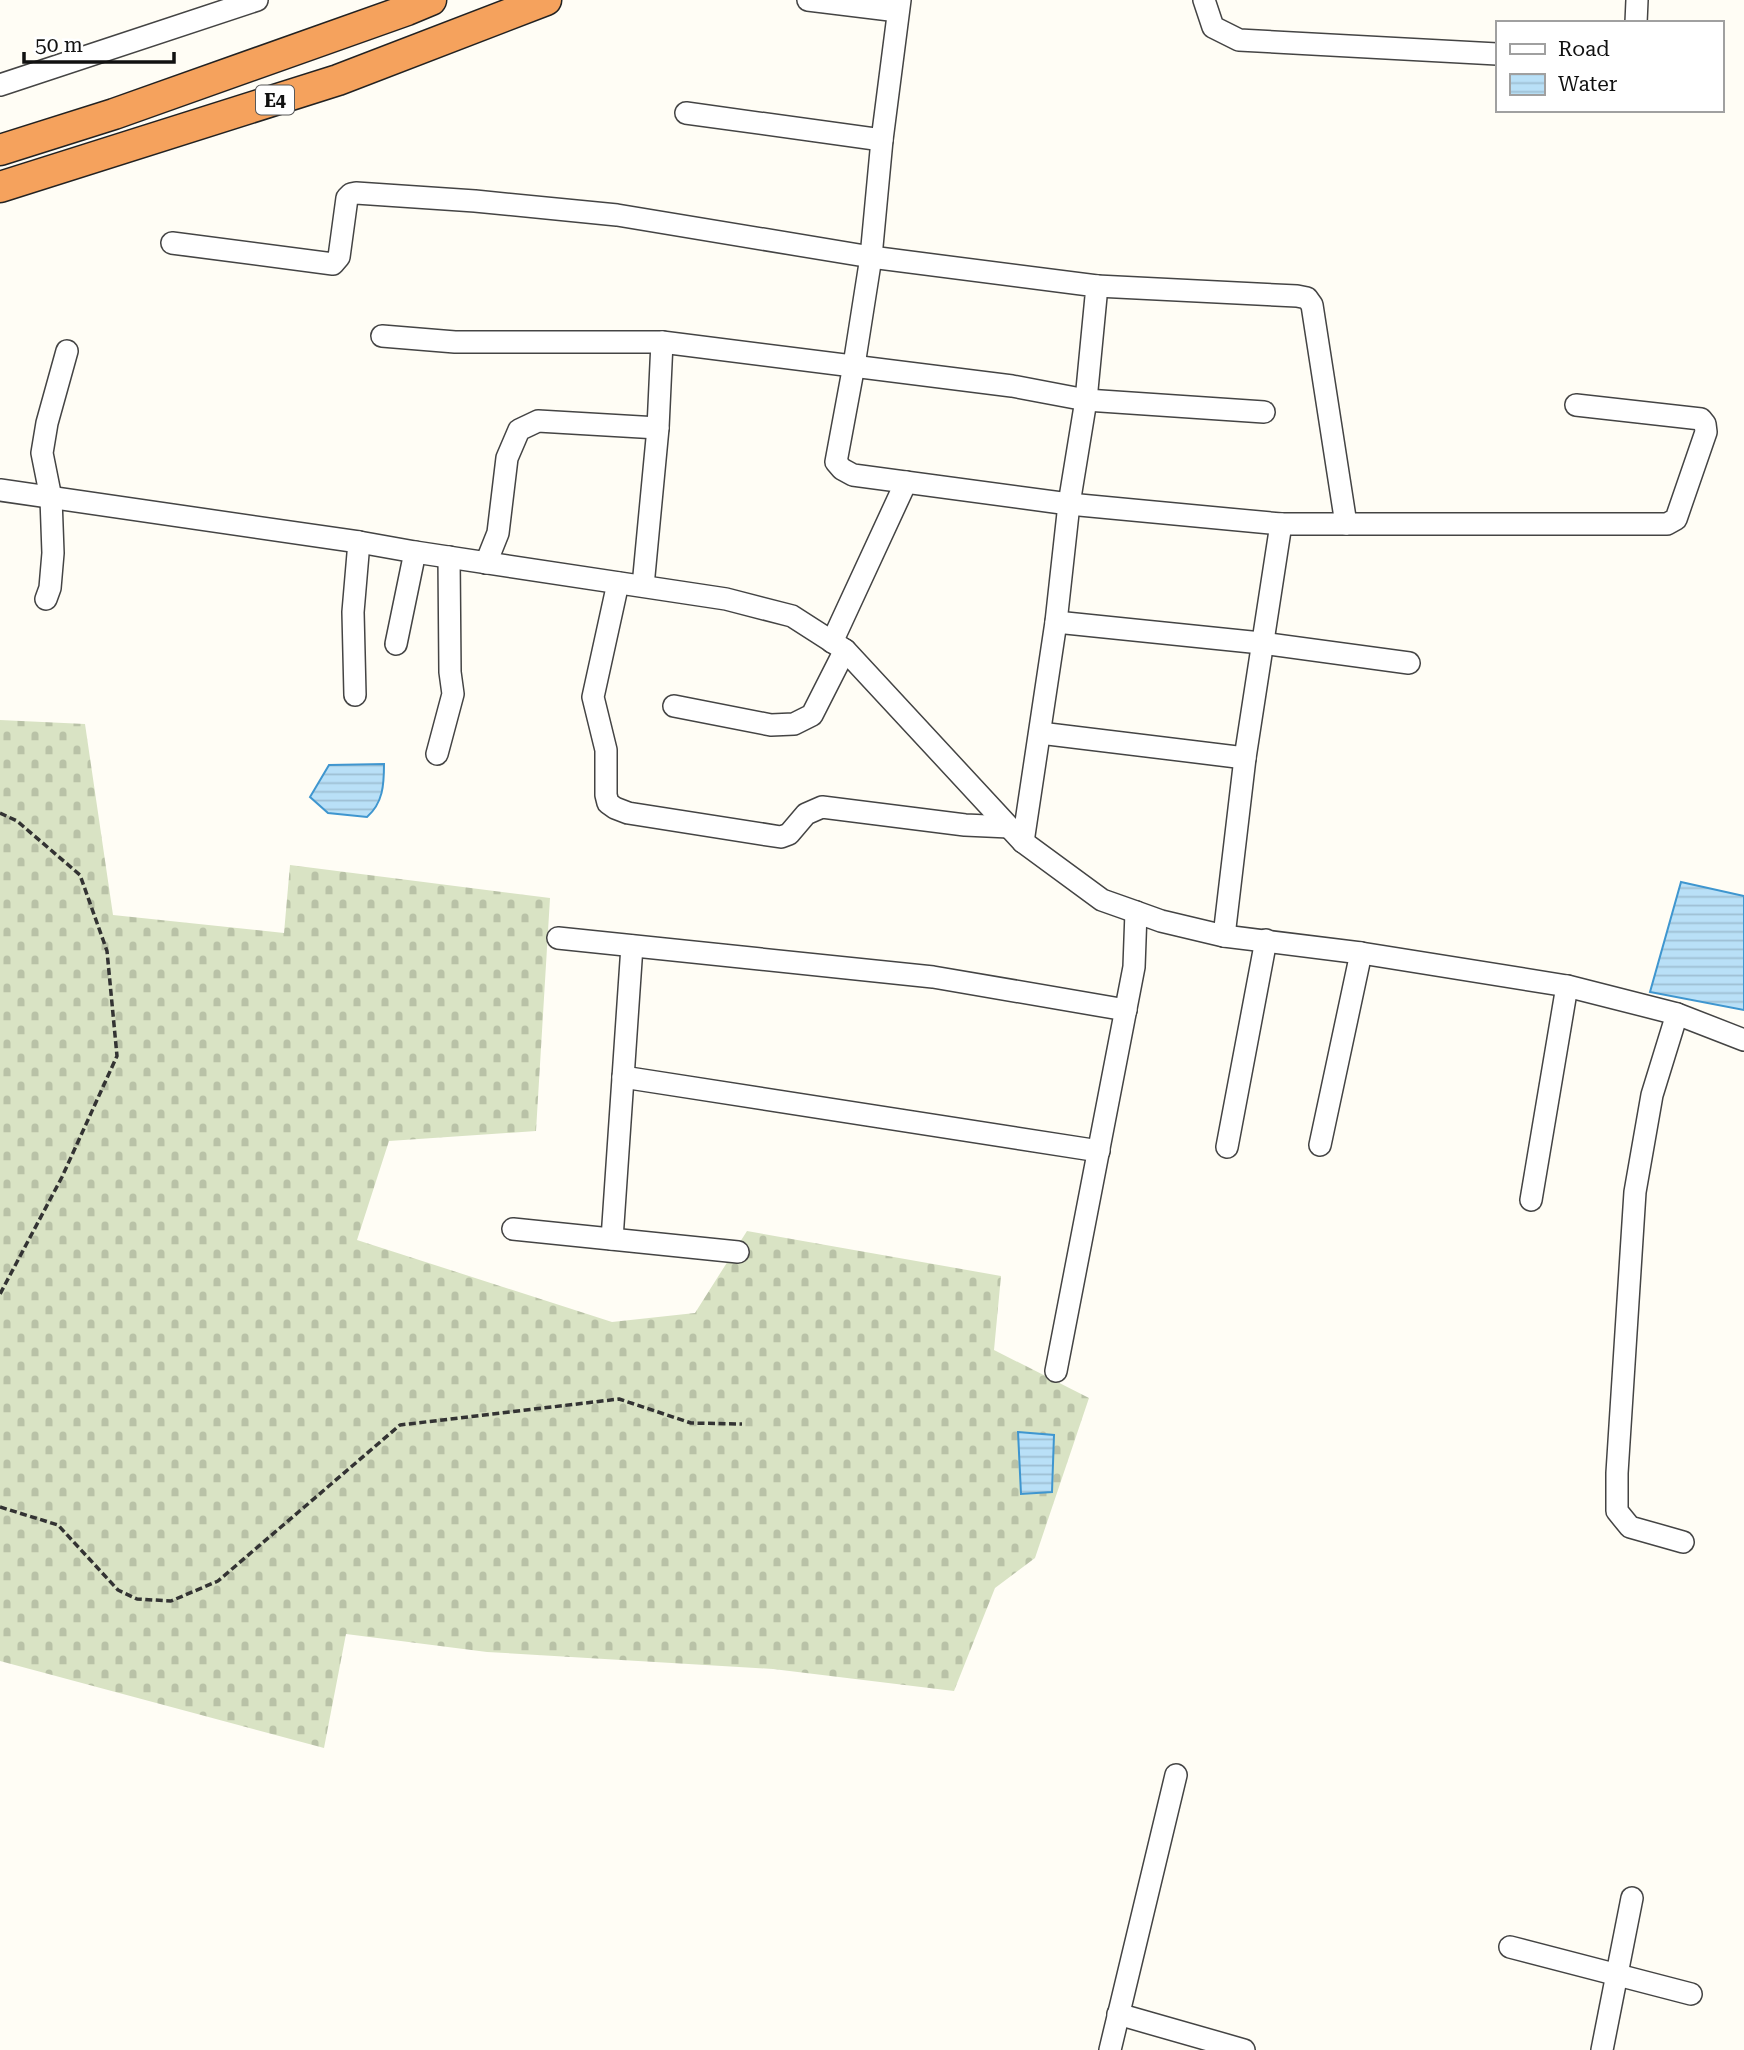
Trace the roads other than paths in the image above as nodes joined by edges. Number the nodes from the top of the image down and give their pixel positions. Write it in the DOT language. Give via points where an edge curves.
graph roads {
  1 [pos="257,0"];
  2 [pos="431,0"];
  3 [pos="546,0"];
  4 [pos="808,0"];
  5 [pos="1204,0"];
  6 [pos="1637,0"];
  7 [pos="899,5"];
  8 [pos="1636,21"];
  9 [pos="1496,54"];
  10 [pos="0,85"];
  11 [pos="686,113"];
  12 [pos="882,140"];
  13 [pos="0,150"];
  14 [pos="0,187"];
  15 [pos="172,243"];
  16 [pos="871,257"];
  17 [pos="1097,286"];
  18 [pos="382,337"];
  19 [pos="662,342"];
  20 [pos="67,351"];
  21 [pos="854,365"];
  22 [pos="1086,400"];
  23 [pos="1576,405"];
  24 [pos="1264,412"];
  25 [pos="658,428"];
  26 [pos="906,482"];
  27 [pos="0,490"];
  28 [pos="51,498"];
  29 [pos="1069,504"];
  30 [pos="1281,524"];
  31 [pos="1346,524"];
  32 [pos="359,542"];
  33 [pos="415,552"];
  34 [pos="449,557"];
  35 [pos="486,563"];
  36 [pos="618,583"];
  37 [pos="643,586"];
  38 [pos="46,598"];
  39 [pos="1056,622"];
  40 [pos="1261,643"];
  41 [pos="396,644"];
  42 [pos="839,646"];
  43 [pos="1409,663"];
  44 [pos="355,695"];
  45 [pos="674,706"];
  46 [pos="1040,733"];
  47 [pos="438,754"];
  48 [pos="1245,758"];
  49 [pos="1016,835"];
  50 [pos="1136,912"];
  51 [pos="1224,936"];
  52 [pos="558,938"];
  53 [pos="1266,940"];
  54 [pos="632,946"];
  55 [pos="1361,953"];
  56 [pos="1567,986"];
  57 [pos="1126,1010"];
  58 [pos="1677,1014"];
  59 [pos="1744,1040"];
  60 [pos="623,1077"];
  61 [pos="1320,1145"];
  62 [pos="1227,1147"];
  63 [pos="1099,1151"];
  64 [pos="1531,1200"];
  65 [pos="513,1229"];
  66 [pos="612,1239"];
  67 [pos="738,1252"];
  68 [pos="1056,1371"];
  69 [pos="1683,1542"];
  70 [pos="1176,1775"];
  71 [pos="1632,1898"];
  72 [pos="1510,1947"];
  73 [pos="1617,1975"];
  74 [pos="1691,1994"];
  75 [pos="1118,2014"];
  76 [pos="1110,2050"];
  77 [pos="1244,2050"];
  78 [pos="1602,2050"];
  1 -- 10 [label="street"];
  2 -- 13 [label="highway, E4"];
  3 -- 14 [label="highway, E4" via="338,80"];
  4 -- 7 [label="street"];
  5 -- 9 [label="street" via="1213,27 1239,40"];
  6 -- 8 [label="street"];
  7 -- 12 [label="street"];
  11 -- 12 [label="street"];
  12 -- 16 [label="street"];
  15 -- 16 [label="street" via="333,264 339,257 347,198 356,193 617,215"];
  16 -- 17 [label="street"];
  16 -- 21 [label="street"];
  17 -- 22 [label="street"];
  17 -- 31 [label="street" via="1307,298 1312,305"];
  18 -- 19 [label="street" via="455,342"];
  19 -- 21 [label="street"];
  19 -- 25 [label="street"];
  20 -- 28 [label="street" via="42,453"];
  21 -- 22 [label="street"];
  21 -- 26 [label="street" via="836,462 853,475"];
  22 -- 24 [label="street"];
  22 -- 29 [label="street"];
  23 -- 31 [label="street" via="1701,419 1706,432 1676,519 1667,524"];
  25 -- 35 [label="street" via="538,421 519,430 507,458 498,533"];
  25 -- 37 [label="street"];
  26 -- 29 [label="street"];
  26 -- 42 [label="street"];
  27 -- 28 [label="street"];
  28 -- 32 [label="street"];
  28 -- 38 [label="street" via="53,553"];
  29 -- 30 [label="street"];
  29 -- 39 [label="street"];
  30 -- 31 [label="street"];
  30 -- 40 [label="street"];
  32 -- 33 [label="street"];
  32 -- 44 [label="street" via="353,612"];
  33 -- 34 [label="street"];
  33 -- 41 [label="street"];
  34 -- 35 [label="street"];
  34 -- 47 [label="street" via="453,694"];
  35 -- 36 [label="street"];
  36 -- 37 [label="street"];
  36 -- 49 [label="street" via="593,697 606,750 606,795 615,808 782,837 806,814 822,807"];
  37 -- 42 [label="street" via="726,599 792,616"];
  39 -- 40 [label="street"];
  39 -- 46 [label="street"];
  40 -- 43 [label="street"];
  40 -- 48 [label="street"];
  42 -- 45 [label="street" via="812,715 794,724 771,725"];
  42 -- 49 [label="street"];
  46 -- 48 [label="street"];
  46 -- 49 [label="street"];
  48 -- 51 [label="street"];
  49 -- 50 [label="street" via="1102,900"];
  50 -- 51 [label="street"];
  50 -- 57 [label="street" via="1134,967"];
  51 -- 53 [label="street"];
  52 -- 54 [label="street"];
  53 -- 55 [label="street"];
  53 -- 62 [label="street"];
  54 -- 57 [label="street" via="933,977"];
  54 -- 60 [label="street"];
  55 -- 56 [label="street"];
  55 -- 61 [label="street"];
  56 -- 58 [label="street"];
  56 -- 64 [label="street"];
  57 -- 63 [label="street"];
  58 -- 59 [label="street"];
  58 -- 69 [label="street" via="1652,1095 1635,1192 1617,1511 1630,1527"];
  60 -- 63 [label="street"];
  60 -- 66 [label="street"];
  63 -- 68 [label="street"];
  65 -- 66 [label="street"];
  66 -- 67 [label="street"];
  70 -- 75 [label="street"];
  71 -- 73 [label="street"];
  72 -- 73 [label="street"];
  73 -- 74 [label="street"];
  73 -- 78 [label="street"];
  75 -- 76 [label="street"];
  75 -- 77 [label="street"];
}
